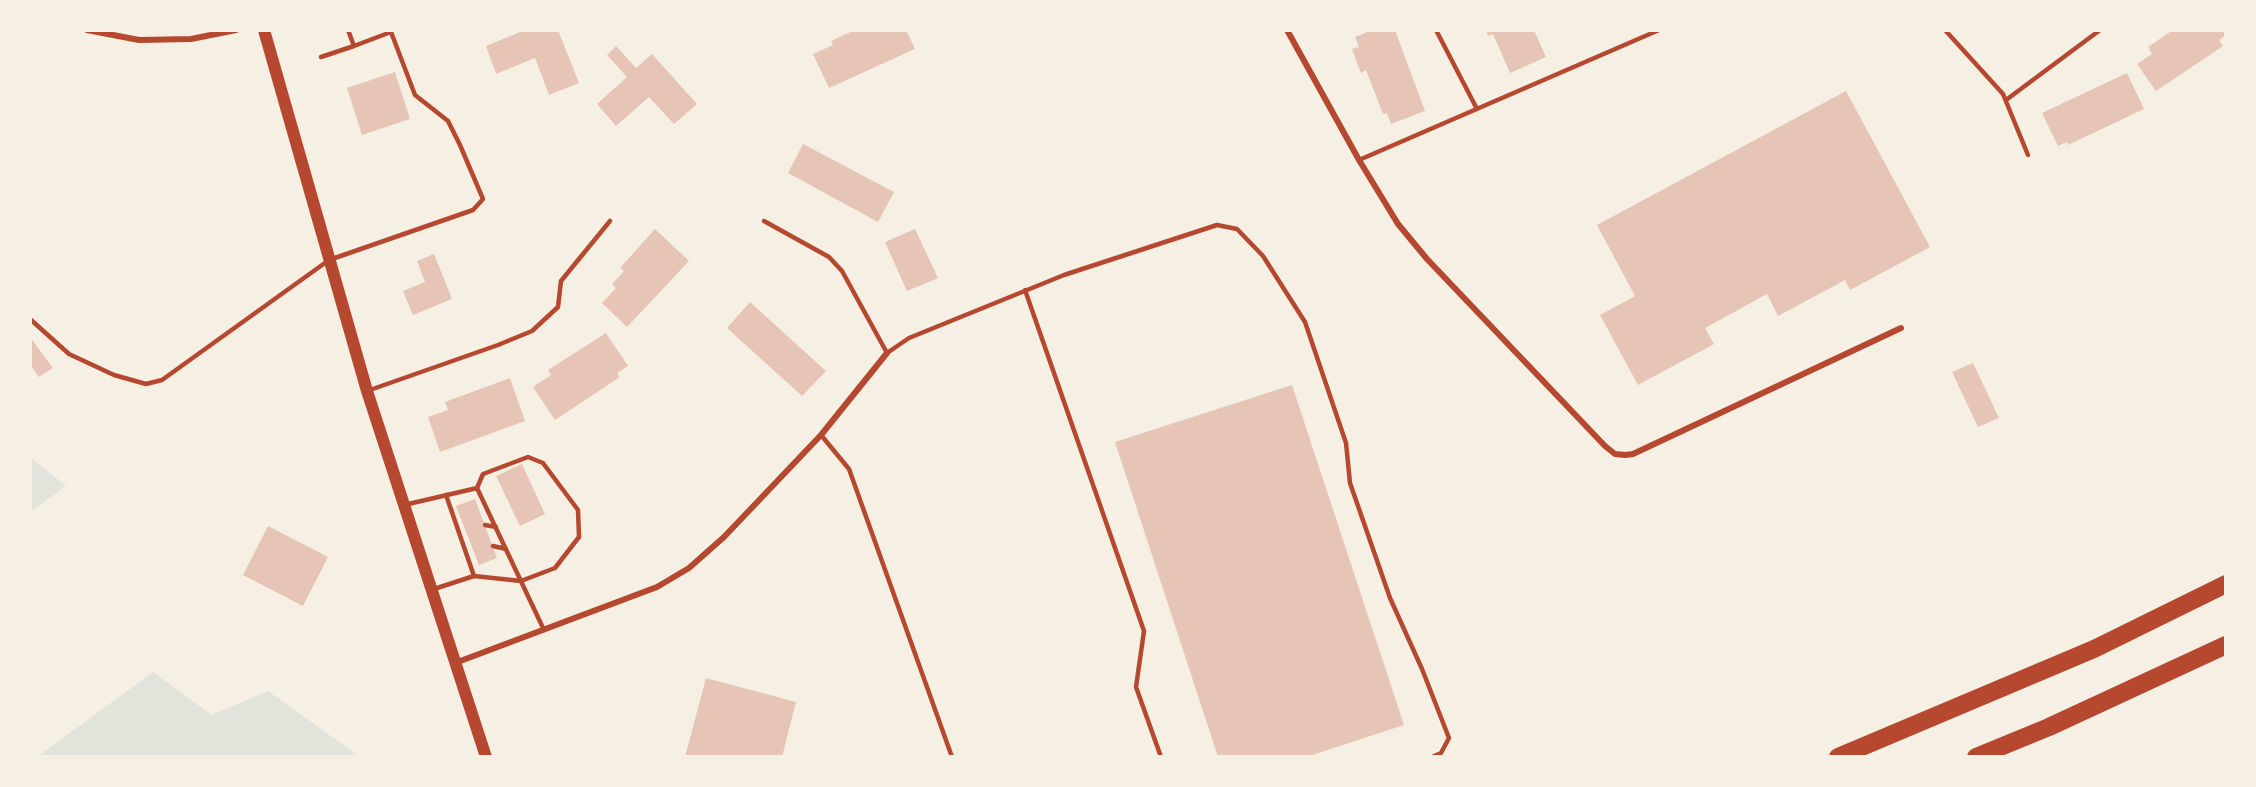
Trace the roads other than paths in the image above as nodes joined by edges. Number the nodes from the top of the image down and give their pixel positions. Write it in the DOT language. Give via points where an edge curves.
graph roads {
  1 [pos="87,30"];
  2 [pos="236,30"];
  3 [pos="264,30"];
  4 [pos="348,30"];
  5 [pos="1287,30"];
  6 [pos="1436,30"];
  7 [pos="1659,30"];
  8 [pos="1945,30"];
  9 [pos="2100,30"];
  10 [pos="354,46"];
  11 [pos="321,57"];
  12 [pos="2006,100"];
  13 [pos="1477,109"];
  14 [pos="2028,155"];
  15 [pos="1359,160"];
  16 [pos="610,221"];
  17 [pos="764,221"];
  18 [pos="329,260"];
  19 [pos="1025,290"];
  20 [pos="30,319"];
  21 [pos="1901,328"];
  22 [pos="887,353"];
  23 [pos="368,391"];
  24 [pos="821,435"];
  25 [pos="477,488"];
  26 [pos="446,495"];
  27 [pos="404,505"];
  28 [pos="454,519"];
  29 [pos="461,521"];
  30 [pos="485,525"];
  31 [pos="496,528"];
  32 [pos="462,540"];
  33 [pos="469,541"];
  34 [pos="493,546"];
  35 [pos="506,549"];
  36 [pos="474,576"];
  37 [pos="521,581"];
  38 [pos="2226,584"];
  39 [pos="431,590"];
  40 [pos="544,630"];
  41 [pos="2226,645"];
  42 [pos="454,663"];
  43 [pos="486,757"];
  44 [pos="952,757"];
  45 [pos="1161,757"];
  46 [pos="1432,757"];
  47 [pos="1838,757"];
  48 [pos="1976,757"];
  1 -- 2 [label="street" via="139,40 191,39"];
  3 -- 18 [label="main road"];
  4 -- 10 [label="lane"];
  5 -- 15 [label="street"];
  6 -- 13 [label="lane"];
  7 -- 13 [label="lane"];
  8 -- 12 [label="lane"];
  9 -- 12 [label="lane"];
  10 -- 11 [label="lane"];
  10 -- 18 [label="lane" via="391,32 415,95 448,121 483,199 472,210"];
  12 -- 14 [label="lane"];
  13 -- 15 [label="lane"];
  15 -- 21 [label="street" via="1398,224 1427,259 1615,454 1633,454"];
  16 -- 23 [label="lane" via="561,281 558,308 531,331"];
  17 -- 22 [label="lane" via="829,257 842,272"];
  18 -- 20 [label="lane" via="162,380 146,384 114,375 69,354"];
  18 -- 23 [label="main road"];
  19 -- 22 [label="lane" via="909,338"];
  19 -- 45 [label="lane" via="1144,631 1136,687"];
  19 -- 46 [label="lane" via="1217,225 1237,229 1263,256 1305,322 1346,443 1350,483 1386,588 1449,738 1441,753"];
  22 -- 24 [label="street"];
  23 -- 27 [label="main road"];
  24 -- 40 [label="street" via="724,537 689,568 657,587"];
  24 -- 44 [label="lane" via="849,469"];
  25 -- 26 [label="lane"];
  25 -- 31 [label="lane"];
  25 -- 37 [label="lane" via="483,474 528,457 543,463 578,510 579,537 555,568"];
  26 -- 27 [label="lane"];
  26 -- 28 [label="lane"];
  27 -- 39 [label="main road"];
  28 -- 29 [label="lane"];
  28 -- 32 [label="lane"];
  30 -- 31 [label="lane"];
  31 -- 35 [label="lane"];
  32 -- 33 [label="lane"];
  32 -- 36 [label="lane"];
  34 -- 35 [label="lane"];
  35 -- 37 [label="lane"];
  36 -- 37 [label="lane"];
  36 -- 39 [label="lane"];
  37 -- 40 [label="lane"];
  38 -- 47 [label="highway" via="2094,649"];
  39 -- 42 [label="main road"];
  40 -- 42 [label="street"];
  41 -- 48 [label="highway"];
  42 -- 43 [label="main road"];
}
